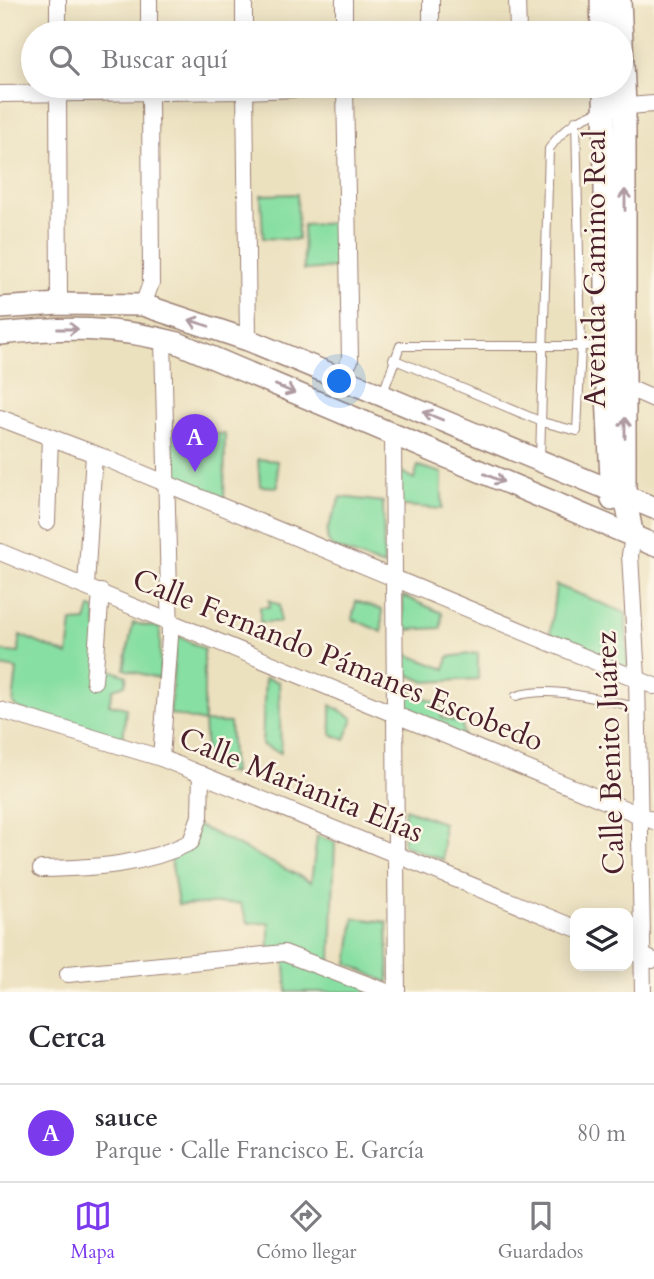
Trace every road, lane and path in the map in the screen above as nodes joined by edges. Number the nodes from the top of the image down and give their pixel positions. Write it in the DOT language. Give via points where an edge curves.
graph roads {
  1 [pos="58,0"];
  2 [pos="149,0"];
  3 [pos="244,0"];
  4 [pos="344,0"];
  5 [pos="431,0"];
  6 [pos="517,0"];
  7 [pos="601,0"];
  8 [pos="620,0"];
  9 [pos="58,21"];
  10 [pos="149,21"];
  11 [pos="244,21"];
  12 [pos="344,21"];
  13 [pos="431,21"];
  14 [pos="518,21"];
  15 [pos="602,21"];
  16 [pos="619,21"];
  17 [pos="21,92"];
  18 [pos="0,94"];
  19 [pos="58,98"];
  20 [pos="150,98"];
  21 [pos="245,98"];
  22 [pos="345,98"];
  23 [pos="615,98"];
  24 [pos="654,103"];
  25 [pos="615,107"];
  26 [pos="576,120"];
  27 [pos="59,304"];
  28 [pos="143,305"];
  29 [pos="0,308"];
  30 [pos="0,334"];
  31 [pos="163,339"];
  32 [pos="248,340"];
  33 [pos="542,346"];
  34 [pos="581,346"];
  35 [pos="616,346"];
  36 [pos="393,359"];
  37 [pos="340,379"];
  38 [pos="624,386"];
  39 [pos="382,396"];
  40 [pos="654,398"];
  41 [pos="0,418"];
  42 [pos="542,422"];
  43 [pos="393,435"];
  44 [pos="50,437"];
  45 [pos="94,454"];
  46 [pos="540,459"];
  47 [pos="166,484"];
  48 [pos="618,493"];
  49 [pos="654,508"];
  50 [pos="47,522"];
  51 [pos="627,541"];
  52 [pos="654,545"];
  53 [pos="0,552"];
  54 [pos="393,578"];
  55 [pos="94,589"];
  56 [pos="169,620"];
  57 [pos="637,678"];
  58 [pos="94,681"];
  59 [pos="654,685"];
  60 [pos="516,696"];
  61 [pos="638,707"];
  62 [pos="0,710"];
  63 [pos="394,713"];
  64 [pos="161,758"];
  65 [pos="201,774"];
  66 [pos="647,818"];
  67 [pos="395,854"];
  68 [pos="41,869"];
  69 [pos="570,926"];
  70 [pos="649,958"];
  71 [pos="68,974"];
  72 [pos="387,992"];
  73 [pos="397,992"];
  74 [pos="643,992"];
  1 -- 9 [label="street"];
  2 -- 10 [label="street"];
  3 -- 11 [label="street"];
  4 -- 12 [label="street"];
  5 -- 13 [label="street"];
  6 -- 14 [label="street"];
  7 -- 15 [label="street"];
  8 -- 16 [label="street, Avenida Camino Real"];
  17 -- 18 [label="street"];
  19 -- 27 [label="street"];
  20 -- 28 [label="street" via="151,283"];
  21 -- 32 [label="street"];
  22 -- 37 [label="street" via="350,360"];
  23 -- 25 [label="street, Avenida Camino Real"];
  24 -- 25 [label="street"];
  25 -- 26 [label="lane"];
  25 -- 35 [label="street, Avenida Camino Real"];
  26 -- 33 [label="lane" via="549,149"];
  26 -- 34 [label="lane"];
  27 -- 28 [label="street"];
  27 -- 29 [label="street"];
  32 -- 28 [label="street, one-way"];
  30 -- 31 [label="street, one-way" via="97,329"];
  31 -- 43 [label="street, one-way"];
  31 -- 47 [label="street"];
  32 -- 37 [label="street"];
  33 -- 34 [label="lane"];
  33 -- 36 [label="lane" via="400,346"];
  33 -- 42 [label="lane"];
  34 -- 35 [label="lane"];
  34 -- 42 [label="lane" via="577,431"];
  35 -- 38 [label="street, Avenida Camino Real"];
  35 -- 48 [label="street, Avenida Camino Real"];
  36 -- 39 [label="lane"];
  36 -- 42 [label="lane"];
  37 -- 39 [label="street"];
  38 -- 40 [label="street"];
  48 -- 38 [label="street, Avenida Camino Real, one-way"];
  46 -- 39 [label="street, one-way"];
  41 -- 44 [label="street"];
  42 -- 46 [label="lane"];
  43 -- 51 [label="street, one-way"];
  43 -- 54 [label="street"];
  44 -- 45 [label="street"];
  44 -- 50 [label="street"];
  45 -- 47 [label="street"];
  45 -- 55 [label="street"];
  46 -- 48 [label="street"];
  47 -- 54 [label="street"];
  47 -- 56 [label="street"];
  48 -- 49 [label="street"];
  48 -- 51 [label="street"];
  51 -- 52 [label="street"];
  51 -- 57 [label="street, Calle Benito Juárez"];
  53 -- 55 [label="street, Calle Fernando Pámanes Escobedo"];
  54 -- 57 [label="street"];
  54 -- 63 [label="street"];
  55 -- 56 [label="street, Calle Fernando Pámanes Escobedo"];
  55 -- 58 [label="street"];
  56 -- 63 [label="street, Calle Fernando Pámanes Escobedo"];
  56 -- 64 [label="street"];
  57 -- 59 [label="street"];
  57 -- 61 [label="street, Calle Benito Juárez"];
  60 -- 61 [label="lane" via="553,692"];
  61 -- 66 [label="street, Calle Benito Juárez"];
  62 -- 64 [label="street, Calle Marianita Elías"];
  63 -- 66 [label="street, Calle Fernando Pámanes Escobedo"];
  63 -- 67 [label="street"];
  64 -- 65 [label="street, Calle Marianita Elías"];
  65 -- 67 [label="street, Calle Marianita Elías"];
  65 -- 68 [label="street" via="200,816 191,842 136,861"];
  66 -- 70 [label="street, Calle Benito Juárez"];
  67 -- 69 [label="street, Calle Marianita Elías"];
  67 -- 73 [label="street"];
  70 -- 74 [label="street, Calle Benito Juárez"];
  71 -- 72 [label="street" via="284,953"];
}
